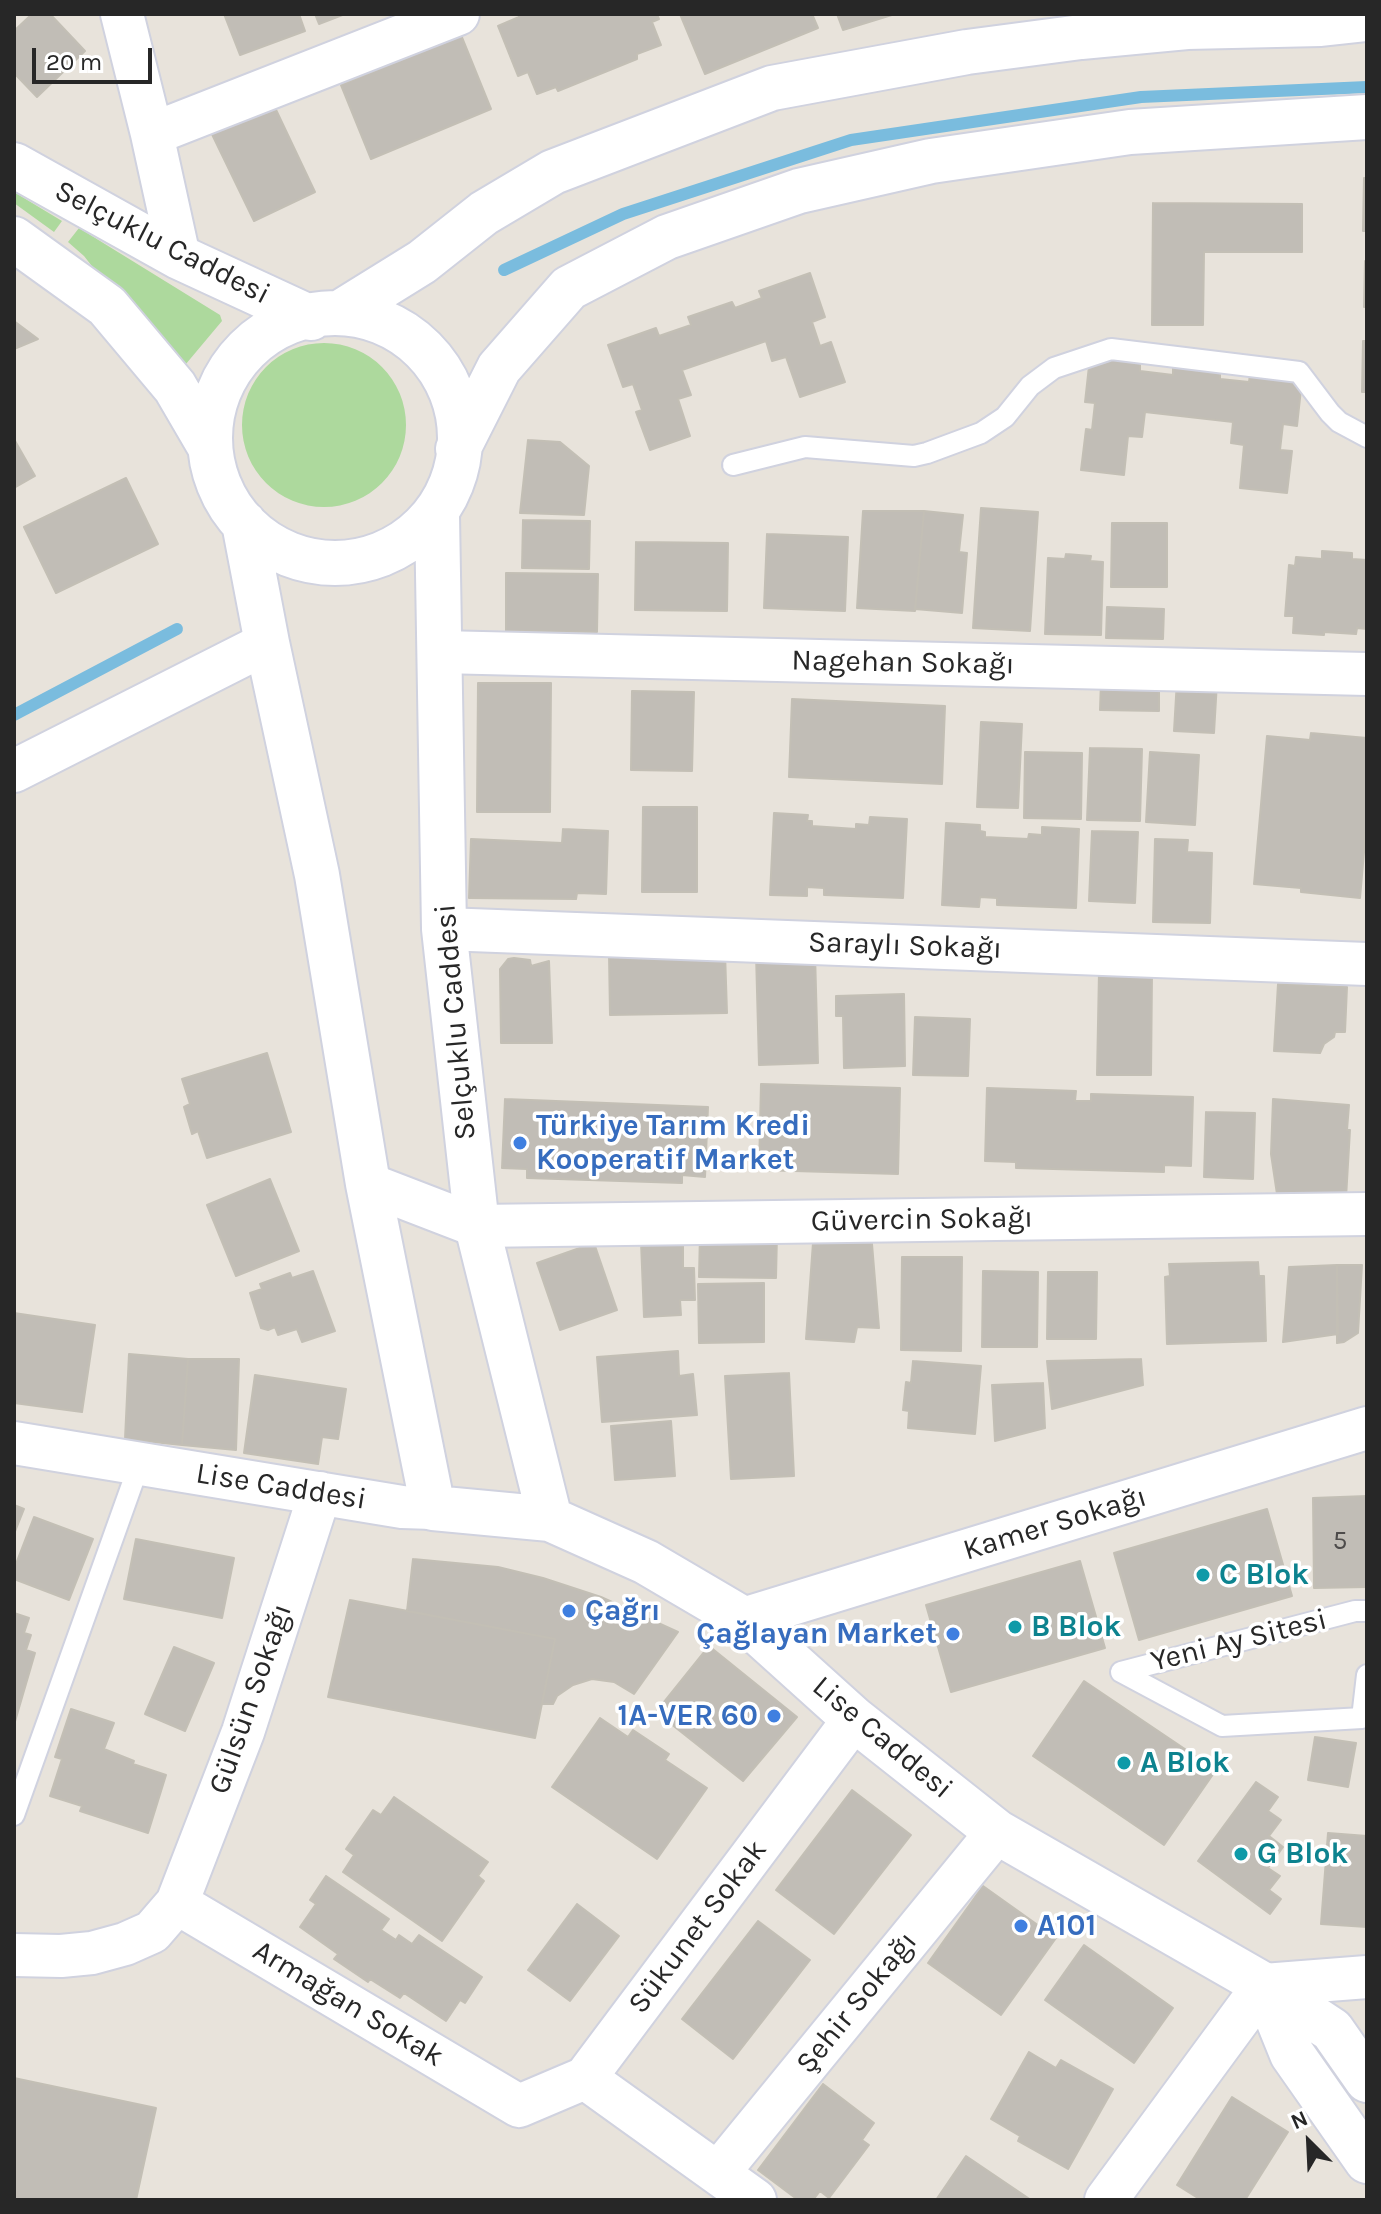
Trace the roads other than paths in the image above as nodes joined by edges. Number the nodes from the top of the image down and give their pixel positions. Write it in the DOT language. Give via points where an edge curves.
graph roads {
  1 [pos="122,14"];
  2 [pos="458,14"];
  3 [pos="1367,19"];
  4 [pos="1079,23"];
  5 [pos="1367,117"];
  6 [pos="152,134"];
  7 [pos="14,165"];
  8 [pos="16,241"];
  9 [pos="179,257"];
  10 [pos="327,314"];
  11 [pos="1367,437"];
  12 [pos="210,447"];
  13 [pos="458,449"];
  14 [pos="733,465"];
  15 [pos="437,515"];
  16 [pos="244,523"];
  17 [pos="267,643"];
  18 [pos="440,652"];
  19 [pos="1367,674"];
  20 [pos="14,771"];
  21 [pos="444,929"];
  22 [pos="1367,964"];
  23 [pos="368,1184"];
  24 [pos="1367,1214"];
  25 [pos="477,1226"];
  26 [pos="1367,1428"];
  27 [pos="14,1443"];
  28 [pos="139,1465"];
  29 [pos="320,1493"];
  30 [pos="433,1508"];
  31 [pos="550,1519"];
  32 [pos="1367,1611"];
  33 [pos="743,1619"];
  34 [pos="1367,1675"];
  35 [pos="854,1719"];
  36 [pos="14,1815"];
  37 [pos="997,1832"];
  38 [pos="177,1903"];
  39 [pos="14,1955"];
  40 [pos="1367,1977"];
  41 [pos="1264,1985"];
  42 [pos="585,2078"];
  43 [pos="1367,2080"];
  44 [pos="1367,2161"];
  45 [pos="718,2173"];
  46 [pos="755,2200"];
  47 [pos="1106,2200"];
  1 -- 6 [label="street"];
  2 -- 6 [label="street"];
  3 -- 4 [label="street" via="1187,27"];
  4 -- 10 [label="street" via="967,52 772,88 553,172 484,213 422,262"];
  5 -- 13 [label="street" via="1130,132 931,161 799,191 667,237 569,288 499,368"];
  6 -- 9 [label="street"];
  7 -- 9 [label="street, Selçuklu Caddesi"];
  8 -- 12 [label="street" via="107,306 175,387"];
  9 -- 10 [label="street, Selçuklu Caddesi"];
  10 -- 12 [label="street" via="261,337 231,366 214,400"];
  10 -- 13 [label="street" via="374,318 417,348 451,393"];
  11 -- 14 [label="lane" via="1339,422 1299,372 1111,349 1054,368 1030,386 1005,417 981,433 927,453 805,447"];
  12 -- 16 [label="street" via="227,499"];
  13 -- 15 [label="street" via="452,484"];
  15 -- 16 [label="street" via="390,552 331,562 287,554"];
  15 -- 18 [label="street, Selçuklu Caddesi"];
  16 -- 17 [label="street"];
  17 -- 20 [label="street"];
  17 -- 23 [label="street" via="317,875"];
  18 -- 19 [label="street, Nagehan Sokağı"];
  18 -- 21 [label="street, Selçuklu Caddesi"];
  21 -- 22 [label="street, Saraylı Sokağı"];
  21 -- 25 [label="street, Selçuklu Caddesi"];
  23 -- 25 [label="street"];
  23 -- 30 [label="street"];
  24 -- 25 [label="street, Güvercin Sokağı"];
  25 -- 31 [label="street, Selçuklu Caddesi"];
  26 -- 33 [label="street, Kamer Sokağı"];
  27 -- 28 [label="street, Lise Caddesi"];
  28 -- 29 [label="street, Lise Caddesi"];
  28 -- 36 [label="lane"];
  29 -- 30 [label="street, Lise Caddesi"];
  29 -- 38 [label="street, Gülsün Sokağı" via="243,1732"];
  30 -- 31 [label="street, Lise Caddesi"];
  31 -- 33 [label="street, Lise Caddesi" via="646,1562"];
  32 -- 34 [label="lane, Yeni Ay Sitesi" via="1121,1672 1222,1726 1362,1718"];
  33 -- 35 [label="street, Lise Caddesi"];
  35 -- 37 [label="street, Lise Caddesi"];
  35 -- 42 [label="street, Sükunet Sokak"];
  37 -- 41 [label="street, Lise Caddesi"];
  37 -- 45 [label="street, Şehir Sokağı"];
  38 -- 39 [label="street" via="152,1932 125,1944 92,1953"];
  38 -- 42 [label="street, Armağan Sokak" via="519,2106"];
  40 -- 41 [label="street"];
  41 -- 43 [label="street, Lise Caddesi" via="1332,2030"];
  41 -- 44 [label="street" via="1292,2054"];
  41 -- 47 [label="street"];
  42 -- 45 [label="street"];
  45 -- 46 [label="street"];
}
